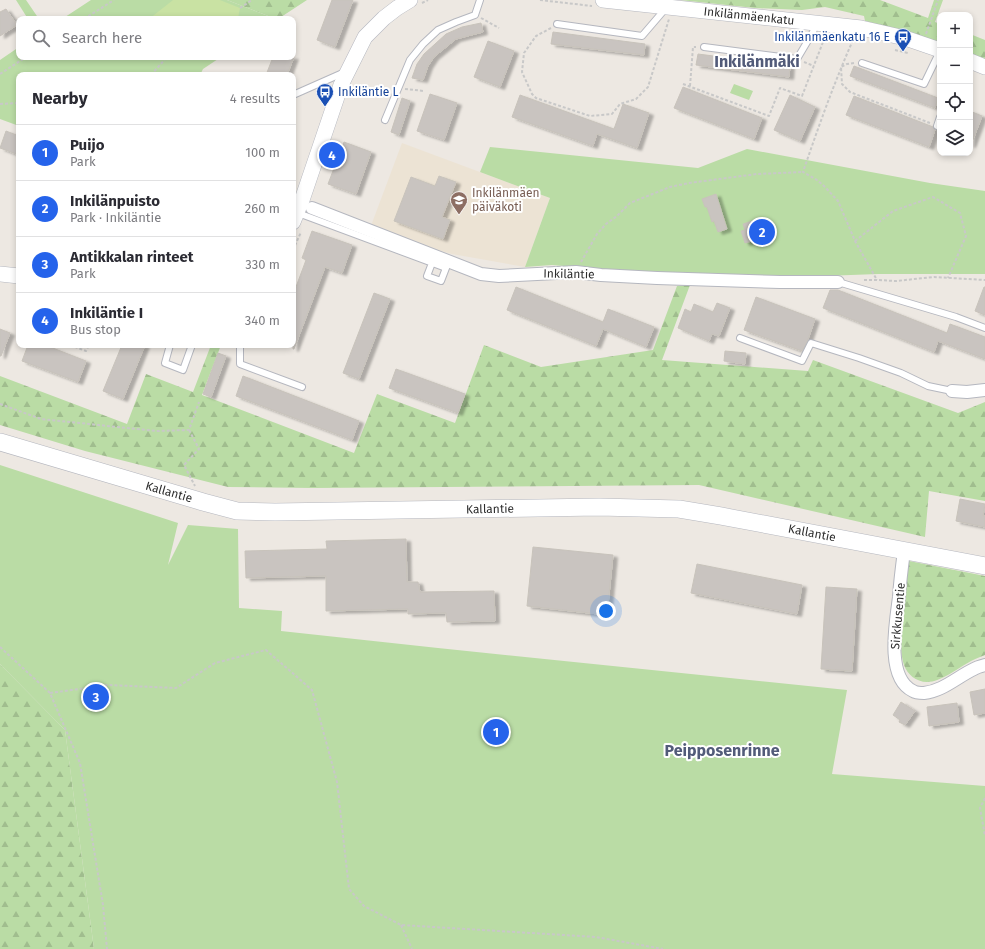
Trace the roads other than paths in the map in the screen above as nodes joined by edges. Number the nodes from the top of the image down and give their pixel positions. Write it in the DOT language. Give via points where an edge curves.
graph roads {
  1 [pos="480,0"];
  2 [pos="603,0"];
  3 [pos="416,2"];
  4 [pos="668,11"];
  5 [pos="816,23"];
  6 [pos="557,24"];
  7 [pos="704,47"];
  8 [pos="937,50"];
  9 [pos="937,57"];
  10 [pos="973,62"];
  11 [pos="862,63"];
  12 [pos="985,67"];
  13 [pos="348,70"];
  14 [pos="296,94"];
  15 [pos="385,120"];
  16 [pos="303,215"];
  17 [pos="432,263"];
  18 [pos="0,274"];
  19 [pos="16,276"];
  20 [pos="838,282"];
  21 [pos="985,328"];
  22 [pos="740,338"];
  23 [pos="169,348"];
  24 [pos="191,348"];
  25 [pos="240,348"];
  26 [pos="302,387"];
  27 [pos="985,390"];
  28 [pos="952,391"];
  29 [pos="0,442"];
  30 [pos="904,551"];
  31 [pos="985,566"];
  32 [pos="985,665"];
  1 -- 15 [label="lane" via="475,15 438,30 410,60"];
  2 -- 4 [label="street, Inkilänmäenkatu"];
  3 -- 13 [label="street" via="397,8 384,18 365,37"];
  4 -- 5 [label="street, Inkilänmäenkatu"];
  4 -- 6 [label="lane" via="642,36"];
  5 -- 7 [label="lane" via="797,59"];
  5 -- 8 [label="street, Inkilänmäenkatu" via="861,28 905,38"];
  9 -- 11 [label="lane" via="924,84"];
  10 -- 12 [label="street"];
  13 -- 14 [label="lane"];
  13 -- 16 [label="street" via="302,200"];
  16 -- 17 [label="lane"];
  16 -- 20 [label="street, Inkiläntie" via="481,274 499,276 576,272 678,279"];
  18 -- 19 [label="street"];
  20 -- 21 [label="lane"];
  22 -- 28 [label="lane" via="802,361 811,343 894,370 928,386"];
  23 -- 24 [label="lane" via="165,363 183,370"];
  25 -- 26 [label="lane" via="240,364"];
  27 -- 28 [label="street"];
  29 -- 30 [label="main road, Kallantie" via="237,511 599,507 679,509"];
  30 -- 31 [label="main road, Kallantie"];
  30 -- 32 [label="street, Sirkkusentie" via="894,656 902,682 915,692 932,692"];
}
